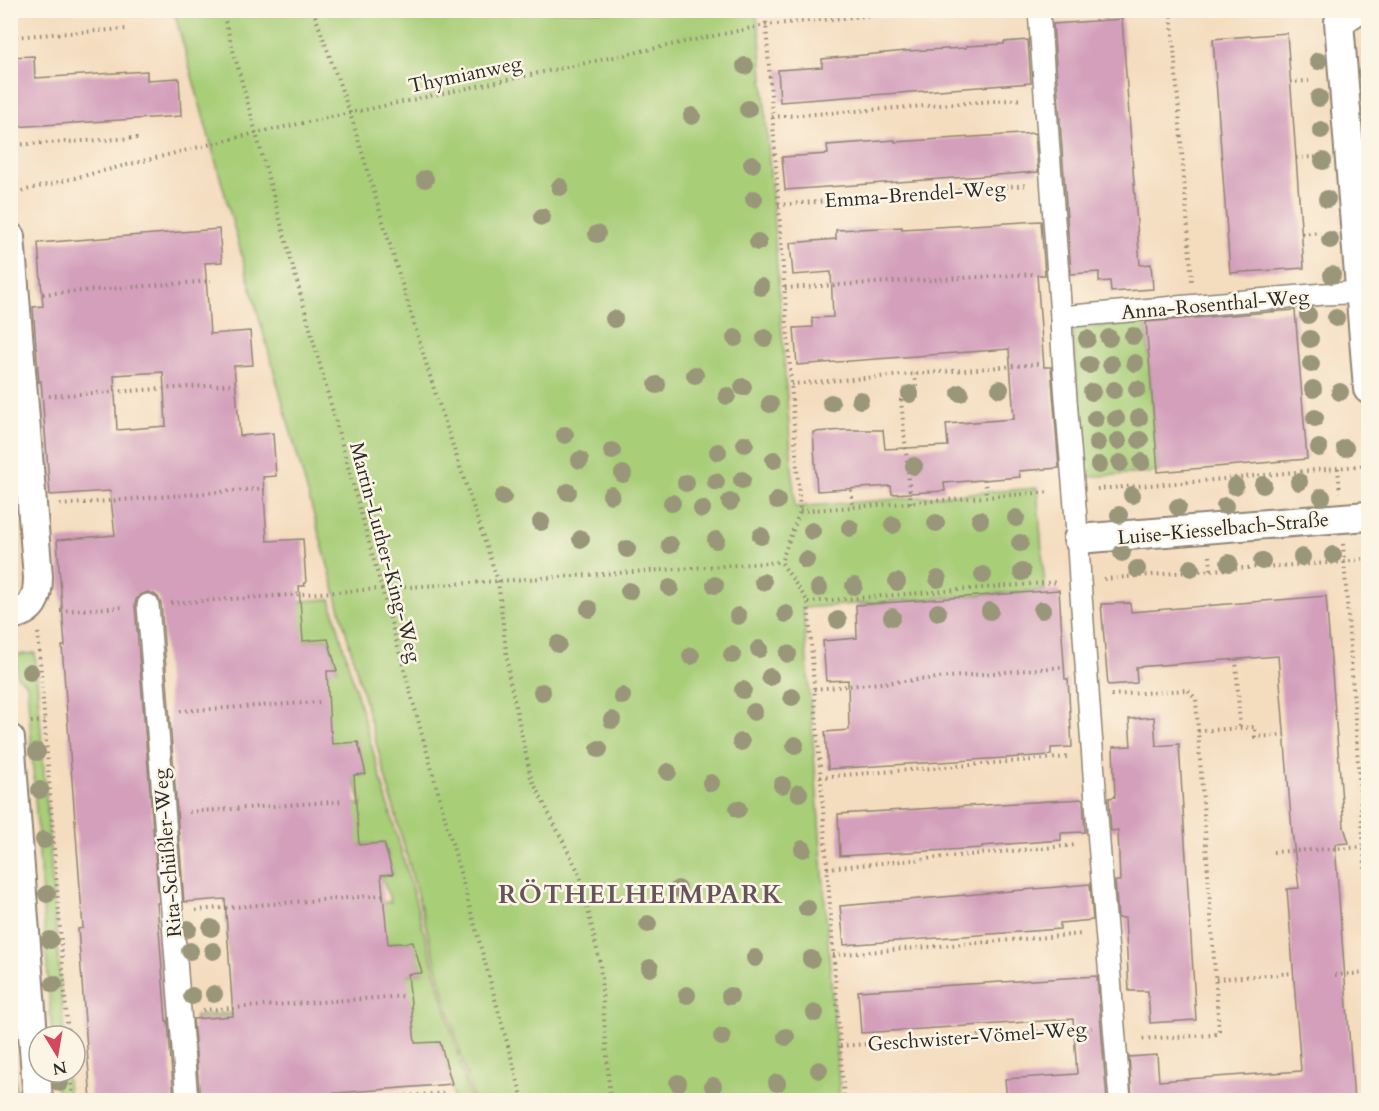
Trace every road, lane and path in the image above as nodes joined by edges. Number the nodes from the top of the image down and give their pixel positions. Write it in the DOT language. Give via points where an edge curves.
graph roads {
  1 [pos="222,10"];
  2 [pos="313,10"];
  3 [pos="765,10"];
  4 [pos="867,10"];
  5 [pos="931,10"];
  6 [pos="1039,10"];
  7 [pos="1171,10"];
  8 [pos="1357,10"];
  9 [pos="859,17"];
  10 [pos="765,26"];
  11 [pos="126,29"];
  12 [pos="10,37"];
  13 [pos="1309,81"];
  14 [pos="1290,82"];
  15 [pos="1045,97"];
  16 [pos="350,113"];
  17 [pos="772,117"];
  18 [pos="256,133"];
  19 [pos="138,138"];
  20 [pos="10,145"];
  21 [pos="1315,157"];
  22 [pos="1296,158"];
  23 [pos="1052,183"];
  24 [pos="10,194"];
  25 [pos="778,205"];
  26 [pos="1320,232"];
  27 [pos="1302,234"];
  28 [pos="10,237"];
  29 [pos="1058,273"];
  30 [pos="211,281"];
  31 [pos="784,288"];
  32 [pos="1365,292"];
  33 [pos="16,296"];
  34 [pos="1194,305"];
  35 [pos="1061,317"];
  36 [pos="1063,362"];
  37 [pos="915,374"];
  38 [pos="237,384"];
  39 [pos="791,384"];
  40 [pos="1368,389"];
  41 [pos="24,397"];
  42 [pos="1368,465"];
  43 [pos="1338,468"];
  44 [pos="985,479"];
  45 [pos="269,488"];
  46 [pos="851,490"];
  47 [pos="1073,490"];
  48 [pos="986,496"];
  49 [pos="911,502"];
  50 [pos="33,507"];
  51 [pos="853,507"];
  52 [pos="800,511"];
  53 [pos="1355,517"];
  54 [pos="1078,539"];
  55 [pos="1368,558"];
  56 [pos="781,562"];
  57 [pos="1344,562"];
  58 [pos="498,580"];
  59 [pos="1080,581"];
  60 [pos="381,588"];
  61 [pos="333,592"];
  62 [pos="808,602"];
  63 [pos="148,605"];
  64 [pos="10,615"];
  65 [pos="38,623"];
  66 [pos="1236,659"];
  67 [pos="1086,664"];
  68 [pos="814,689"];
  69 [pos="1089,697"];
  70 [pos="320,702"];
  71 [pos="156,712"];
  72 [pos="1240,728"];
  73 [pos="1198,731"];
  74 [pos="1284,735"];
  75 [pos="10,739"];
  76 [pos="1093,755"];
  77 [pos="820,777"];
  78 [pos="344,801"];
  79 [pos="164,814"];
  80 [pos="1099,843"];
  81 [pos="1364,847"];
  82 [pos="1273,852"];
  83 [pos="827,868"];
  84 [pos="384,895"];
  85 [pos="1368,909"];
  86 [pos="172,911"];
  87 [pos="1107,932"];
  88 [pos="833,955"];
  89 [pos="1293,973"];
  90 [pos="1368,973"];
  91 [pos="1335,975"];
  92 [pos="1215,979"];
  93 [pos="406,996"];
  94 [pos="180,1012"];
  95 [pos="67,1024"];
  96 [pos="1114,1033"];
  97 [pos="840,1046"];
  98 [pos="72,1084"];
  99 [pos="447,1093"];
  100 [pos="38,1101"];
  101 [pos="73,1101"];
  102 [pos="187,1101"];
  103 [pos="346,1101"];
  104 [pos="523,1101"];
  105 [pos="610,1101"];
  106 [pos="844,1101"];
  107 [pos="1120,1101"];
  1 -- 18 [label="path, Martin-Luther-King-Weg"];
  2 -- 16 [label="path"];
  3 -- 10 [label="path"];
  4 -- 9 [label="path"];
  5 -- 9 [label="path, Thymianweg"];
  6 -- 15 [label="street"];
  7 -- 34 [label="path"];
  8 -- 32 [label="street" via="1339,22"];
  9 -- 10 [label="path, Thymianweg"];
  10 -- 16 [label="path, Thymianweg"];
  10 -- 17 [label="path"];
  11 -- 12 [label="path"];
  13 -- 14 [label="path"];
  15 -- 17 [label="path"];
  15 -- 23 [label="street"];
  16 -- 18 [label="path, Thymianweg"];
  16 -- 58 [label="path" via="433,386"];
  17 -- 25 [label="path"];
  18 -- 24 [label="path, Thymianweg"];
  18 -- 60 [label="path, Martin-Luther-King-Weg"];
  19 -- 20 [label="path"];
  21 -- 22 [label="path"];
  23 -- 25 [label="path, Emma-Brendel-Weg"];
  23 -- 29 [label="street"];
  25 -- 31 [label="path"];
  26 -- 27 [label="path"];
  28 -- 33 [label="street"];
  29 -- 31 [label="path"];
  29 -- 35 [label="street"];
  30 -- 33 [label="path"];
  31 -- 39 [label="path"];
  32 -- 34 [label="street, Anna-Rosenthal-Weg"];
  32 -- 40 [label="street"];
  33 -- 41 [label="street"];
  34 -- 35 [label="street, Anna-Rosenthal-Weg"];
  35 -- 36 [label="street"];
  36 -- 37 [label="path"];
  36 -- 47 [label="street"];
  37 -- 39 [label="path"];
  37 -- 49 [label="path" via="917,399 902,400"];
  38 -- 41 [label="path"];
  39 -- 52 [label="path"];
  41 -- 50 [label="street"];
  42 -- 43 [label="path"];
  43 -- 47 [label="path"];
  43 -- 53 [label="path"];
  44 -- 48 [label="path"];
  45 -- 50 [label="path"];
  46 -- 51 [label="path"];
  47 -- 48 [label="path"];
  47 -- 54 [label="street"];
  48 -- 49 [label="path"];
  49 -- 51 [label="path"];
  50 -- 64 [label="street" via="38,587 30,607"];
  51 -- 52 [label="path"];
  52 -- 56 [label="path"];
  53 -- 54 [label="street, Luise-Kiesselbach-Straße"];
  53 -- 57 [label="path"];
  54 -- 59 [label="street, Geschwister-Vömel-Weg"];
  55 -- 57 [label="path"];
  56 -- 58 [label="path"];
  56 -- 62 [label="path"];
  57 -- 59 [label="path"];
  57 -- 81 [label="path"];
  58 -- 60 [label="path"];
  58 -- 105 [label="path" via="509,676 531,778 580,875 600,963"];
  59 -- 62 [label="path"];
  59 -- 67 [label="street, Geschwister-Vömel-Weg"];
  60 -- 61 [label="path"];
  60 -- 104 [label="path, Martin-Luther-King-Weg"];
  62 -- 68 [label="path"];
  63 -- 71 [label="street, Rita-Schüßler-Weg"];
  65 -- 95 [label="path"];
  66 -- 72 [label="path"];
  67 -- 68 [label="path"];
  67 -- 69 [label="street, Geschwister-Vömel-Weg"];
  68 -- 77 [label="path"];
  69 -- 73 [label="path" via="1188,690 1196,699"];
  69 -- 76 [label="street, Geschwister-Vömel-Weg"];
  70 -- 71 [label="path"];
  71 -- 79 [label="street, Rita-Schüßler-Weg"];
  72 -- 73 [label="path"];
  72 -- 74 [label="path" via="1254,727 1255,737"];
  73 -- 92 [label="path"];
  75 -- 100 [label="street"];
  76 -- 77 [label="path"];
  76 -- 80 [label="street, Geschwister-Vömel-Weg"];
  77 -- 83 [label="path"];
  78 -- 79 [label="path"];
  79 -- 86 [label="street, Rita-Schüßler-Weg"];
  80 -- 83 [label="path"];
  80 -- 87 [label="street, Geschwister-Vömel-Weg"];
  81 -- 82 [label="path"];
  81 -- 85 [label="path"];
  83 -- 88 [label="path"];
  84 -- 86 [label="path"];
  86 -- 94 [label="street, Rita-Schüßler-Weg"];
  87 -- 88 [label="path"];
  87 -- 96 [label="street, Geschwister-Vömel-Weg"];
  88 -- 97 [label="path"];
  89 -- 92 [label="path"];
  90 -- 91 [label="path"];
  92 -- 96 [label="path" via="1219,1030 1214,1035"];
  93 -- 94 [label="path"];
  94 -- 102 [label="street, Rita-Schüßler-Weg"];
  96 -- 97 [label="path, Geschwister-Vömel-Weg"];
  96 -- 107 [label="street, Geschwister-Vömel-Weg"];
  97 -- 106 [label="path"];
  98 -- 101 [label="path"];
  99 -- 103 [label="path"];
}
